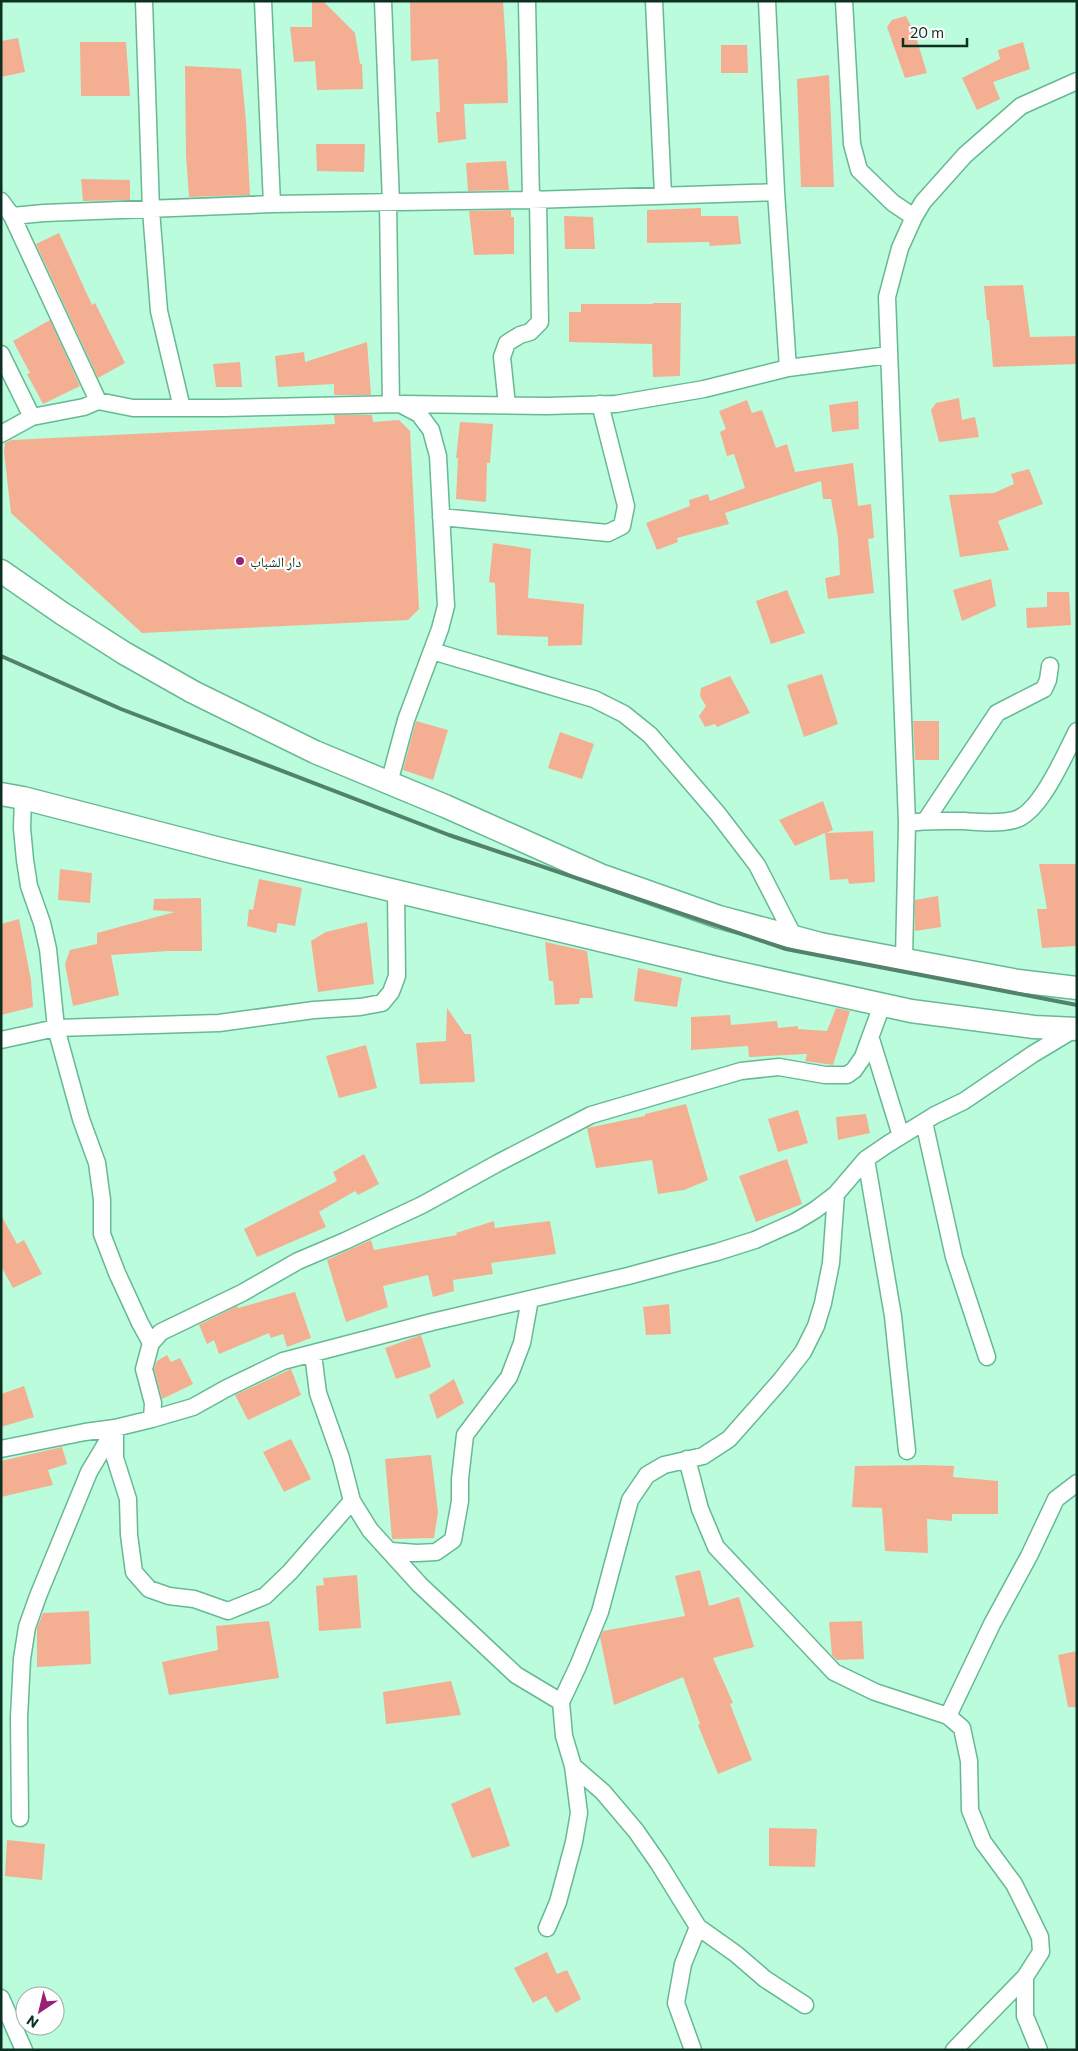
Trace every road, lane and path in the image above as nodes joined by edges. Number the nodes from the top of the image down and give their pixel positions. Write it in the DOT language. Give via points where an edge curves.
graph roads {
  1 [pos="144,1"];
  2 [pos="263,1"];
  3 [pos="383,1"];
  4 [pos="527,1"];
  5 [pos="654,1"];
  6 [pos="766,1"];
  7 [pos="844,1"];
  8 [pos="1077,81"];
  9 [pos="776,192"];
  10 [pos="663,195"];
  11 [pos="534,200"];
  12 [pos="1,201"];
  13 [pos="389,202"];
  14 [pos="272,204"];
  15 [pos="151,210"];
  16 [pos="12,216"];
  17 [pos="914,217"];
  18 [pos="1,354"];
  19 [pos="889,354"];
  20 [pos="788,368"];
  21 [pos="98,401"];
  22 [pos="395,404"];
  23 [pos="600,404"];
  24 [pos="507,405"];
  25 [pos="182,408"];
  26 [pos="32,417"];
  27 [pos="1,434"];
  28 [pos="441,517"];
  29 [pos="1,571"];
  30 [pos="432,651"];
  31 [pos="1050,666"];
  32 [pos="1077,731"];
  33 [pos="390,783"];
  34 [pos="1,794"];
  35 [pos="23,798"];
  36 [pos="926,820"];
  37 [pos="907,822"];
  38 [pos="396,892"];
  39 [pos="794,937"];
  40 [pos="904,959"];
  41 [pos="1077,988"];
  42 [pos="882,1005"];
  43 [pos="56,1028"];
  44 [pos="1075,1030"];
  45 [pos="1,1040"];
  46 [pos="871,1040"];
  47 [pos="924,1122"];
  48 [pos="901,1136"];
  49 [pos="866,1159"];
  50 [pos="836,1194"];
  51 [pos="530,1299"];
  52 [pos="151,1343"];
  53 [pos="313,1354"];
  54 [pos="987,1357"];
  55 [pos="152,1419"];
  56 [pos="115,1428"];
  57 [pos="1,1449"];
  58 [pos="907,1451"];
  59 [pos="687,1459"];
  60 [pos="1077,1483"];
  61 [pos="352,1501"];
  62 [pos="391,1551"];
  63 [pos="561,1702"];
  64 [pos="948,1716"];
  65 [pos="573,1766"];
  66 [pos="20,1818"];
  67 [pos="698,1927"];
  68 [pos="547,1928"];
  69 [pos="1025,1977"];
  70 [pos="1,1998"];
  71 [pos="805,2005"];
  72 [pos="24,2050"];
  73 [pos="693,2050"];
  74 [pos="954,2050"];
  75 [pos="1039,2050"];
  1 -- 15 [label="street"];
  2 -- 14 [label="street"];
  3 -- 13 [label="street"];
  4 -- 11 [label="street"];
  5 -- 10 [label="street"];
  6 -- 9 [label="street"];
  7 -- 17 [label="street" via="852,144 859,170 893,203"];
  8 -- 17 [label="street" via="1021,106 965,155 923,202"];
  9 -- 10 [label="street"];
  9 -- 20 [label="street"];
  10 -- 11 [label="street"];
  11 -- 13 [label="street"];
  11 -- 24 [label="street" via="540,322 530,332 508,343 502,357"];
  12 -- 16 [label="street"];
  13 -- 14 [label="street"];
  13 -- 22 [label="street"];
  14 -- 15 [label="street"];
  15 -- 16 [label="street"];
  15 -- 25 [label="street" via="160,311"];
  16 -- 21 [label="street"];
  17 -- 19 [label="street" via="900,248 887,297"];
  18 -- 26 [label="street"];
  19 -- 20 [label="street"];
  19 -- 37 [label="street"];
  20 -- 23 [label="street" via="704,389"];
  21 -- 25 [label="street" via="133,408"];
  21 -- 26 [label="street" via="84,407"];
  22 -- 24 [label="street"];
  22 -- 25 [label="street"];
  22 -- 28 [label="street" via="419,414 431,430 438,456"];
  23 -- 24 [label="street"];
  23 -- 28 [label="street" via="626,506 622,526 608,533"];
  26 -- 27 [label="street"];
  28 -- 30 [label="street" via="446,606"];
  29 -- 33 [label="street" via="124,653 193,692 315,752"];
  30 -- 33 [label="street" via="406,720"];
  30 -- 39 [label="street" via="594,699 624,714 650,735 757,865"];
  31 -- 36 [label="street" via="1044,689 997,713"];
  32 -- 36 [label="street" via="1049,786 1016,820"];
  33 -- 39 [label="street" via="600,876 719,917"];
  34 -- 35 [label="street"];
  35 -- 38 [label="street"];
  35 -- 43 [label="street" via="25,860 29,886 48,949"];
  36 -- 37 [label="street"];
  37 -- 40 [label="street"];
  38 -- 42 [label="street"];
  38 -- 43 [label="street" via="397,976 391,992 382,1003 219,1023"];
  39 -- 40 [label="street"];
  40 -- 41 [label="street" via="1018,981"];
  42 -- 44 [label="street"];
  42 -- 46 [label="street"];
  43 -- 45 [label="street"];
  43 -- 52 [label="street" via="96,1163 102,1200 102,1234"];
  44 -- 47 [label="street" via="964,1101"];
  46 -- 48 [label="street"];
  46 -- 52 [label="street" via="860,1063 847,1075 779,1067 740,1071 592,1116 422,1205 298,1260 242,1293 162,1332"];
  47 -- 48 [label="street"];
  47 -- 54 [label="street" via="954,1257"];
  48 -- 49 [label="street"];
  49 -- 50 [label="street"];
  49 -- 58 [label="street" via="893,1316"];
  50 -- 51 [label="street" via="795,1222 755,1240 668,1266"];
  50 -- 59 [label="street" via="832,1254 822,1303 816,1326 803,1352 729,1439 703,1456"];
  51 -- 53 [label="street"];
  51 -- 62 [label="street" via="522,1343 508,1377 465,1435 460,1501 452,1540 436,1552"];
  52 -- 55 [label="street" via="144,1369 153,1403"];
  53 -- 55 [label="street" via="282,1361 193,1407"];
  53 -- 61 [label="street" via="318,1393"];
  55 -- 56 [label="street"];
  56 -- 57 [label="street"];
  56 -- 61 [label="street" via="115,1458 128,1499 134,1572 149,1589 169,1596 194,1599 228,1611 266,1596"];
  56 -- 66 [label="street" via="89,1472 27,1627 19,1717"];
  59 -- 63 [label="street" via="664,1465 648,1475 630,1500 600,1612"];
  59 -- 64 [label="street" via="700,1509 716,1547 834,1672 875,1692"];
  60 -- 64 [label="street" via="1056,1499"];
  61 -- 62 [label="street" via="370,1530"];
  62 -- 63 [label="street" via="420,1585 516,1675"];
  63 -- 65 [label="street" via="564,1736"];
  64 -- 69 [label="street" via="962,1728 969,1761 970,1810 983,1842 1014,1884 1040,1937 1041,1952"];
  65 -- 67 [label="street" via="603,1792 636,1831"];
  65 -- 68 [label="street" via="580,1813 558,1902"];
  67 -- 71 [label="street" via="765,1979"];
  67 -- 73 [label="street" via="683,1964 676,2003"];
  69 -- 74 [label="street"];
  69 -- 75 [label="street" via="1025,2016"];
  70 -- 72 [label="street"];
}
